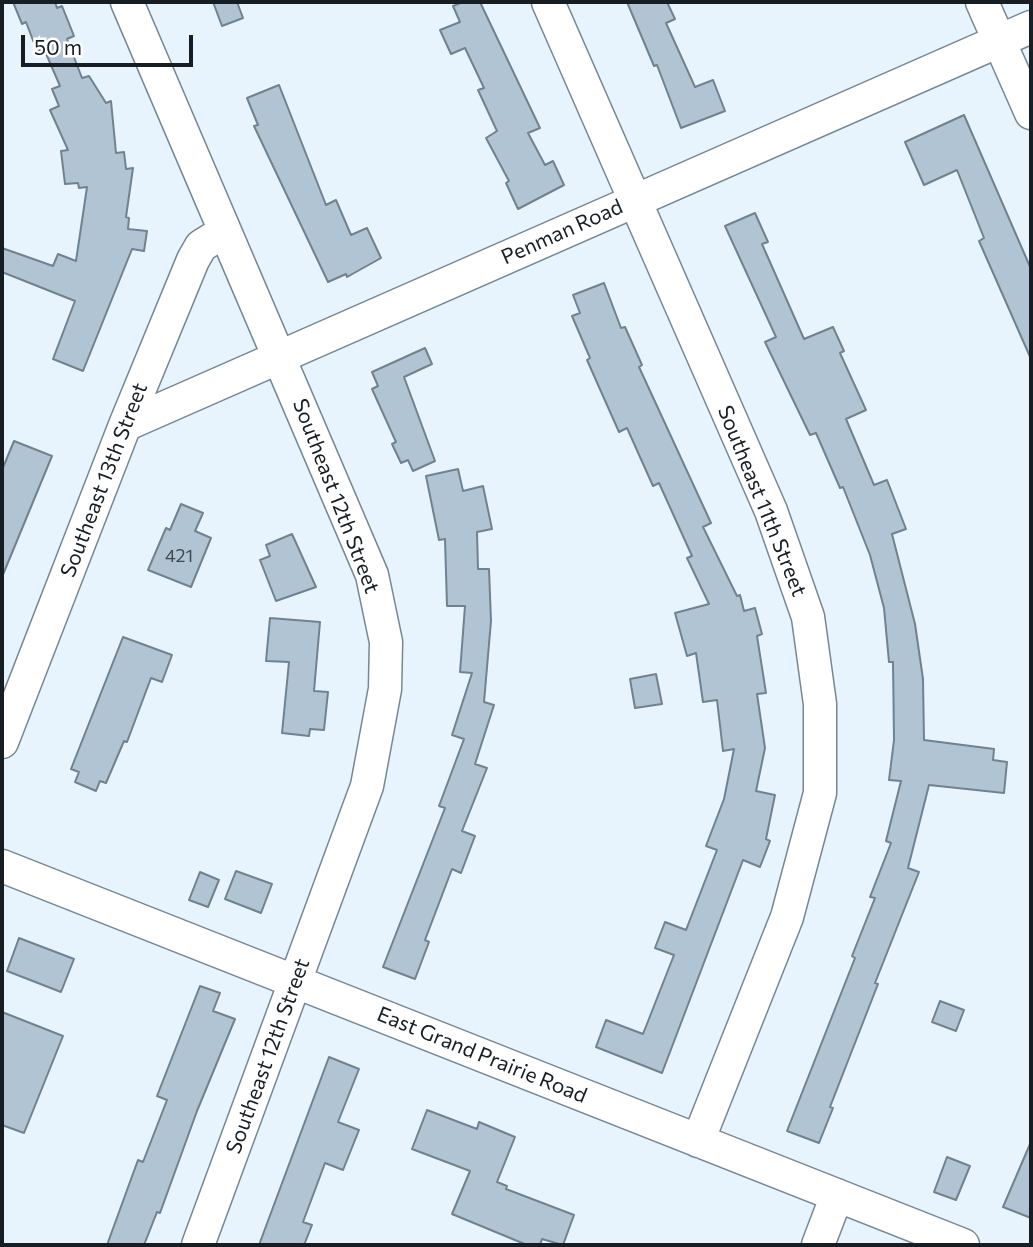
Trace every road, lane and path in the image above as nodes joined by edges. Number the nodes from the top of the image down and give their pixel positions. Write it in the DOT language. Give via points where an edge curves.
graph roads {
  1 [pos="127,2"];
  2 [pos="548,2"];
  3 [pos="982,2"];
  4 [pos="1031,27"];
  5 [pos="1000,41"];
  6 [pos="1031,113"];
  7 [pos="635,201"];
  8 [pos="225,231"];
  9 [pos="280,356"];
  10 [pos="125,425"];
  11 [pos="2,742"];
  12 [pos="2,866"];
  13 [pos="296,981"];
  14 [pos="698,1140"];
  15 [pos="836,1195"];
  16 [pos="198,1245"];
  17 [pos="818,1245"];
  18 [pos="963,1245"];
  1 -- 8 [label="street, Southeast 12th Street"];
  2 -- 7 [label="street, Southeast 11th Street"];
  3 -- 5 [label="street"];
  4 -- 5 [label="street, Penman Road"];
  5 -- 6 [label="street"];
  5 -- 7 [label="street, Penman Road"];
  7 -- 9 [label="street, Penman Road"];
  7 -- 14 [label="street, Southeast 11th Street" via="771,511 808,617 820,704 820,793 787,917"];
  8 -- 9 [label="street, Southeast 12th Street"];
  8 -- 10 [label="street, Southeast 13th Street" via="201,246 193,260"];
  9 -- 10 [label="street, Penman Road"];
  9 -- 13 [label="street, Southeast 12th Street" via="372,575 386,642 384,689 367,786"];
  10 -- 11 [label="street, Southeast 13th Street"];
  12 -- 13 [label="street, East Grand Prairie Road"];
  13 -- 14 [label="street, East Grand Prairie Road"];
  13 -- 16 [label="street, Southeast 12th Street"];
  14 -- 15 [label="street, East Grand Prairie Road"];
  15 -- 17 [label="street"];
  15 -- 18 [label="street, East Grand Prairie Road"];
}
